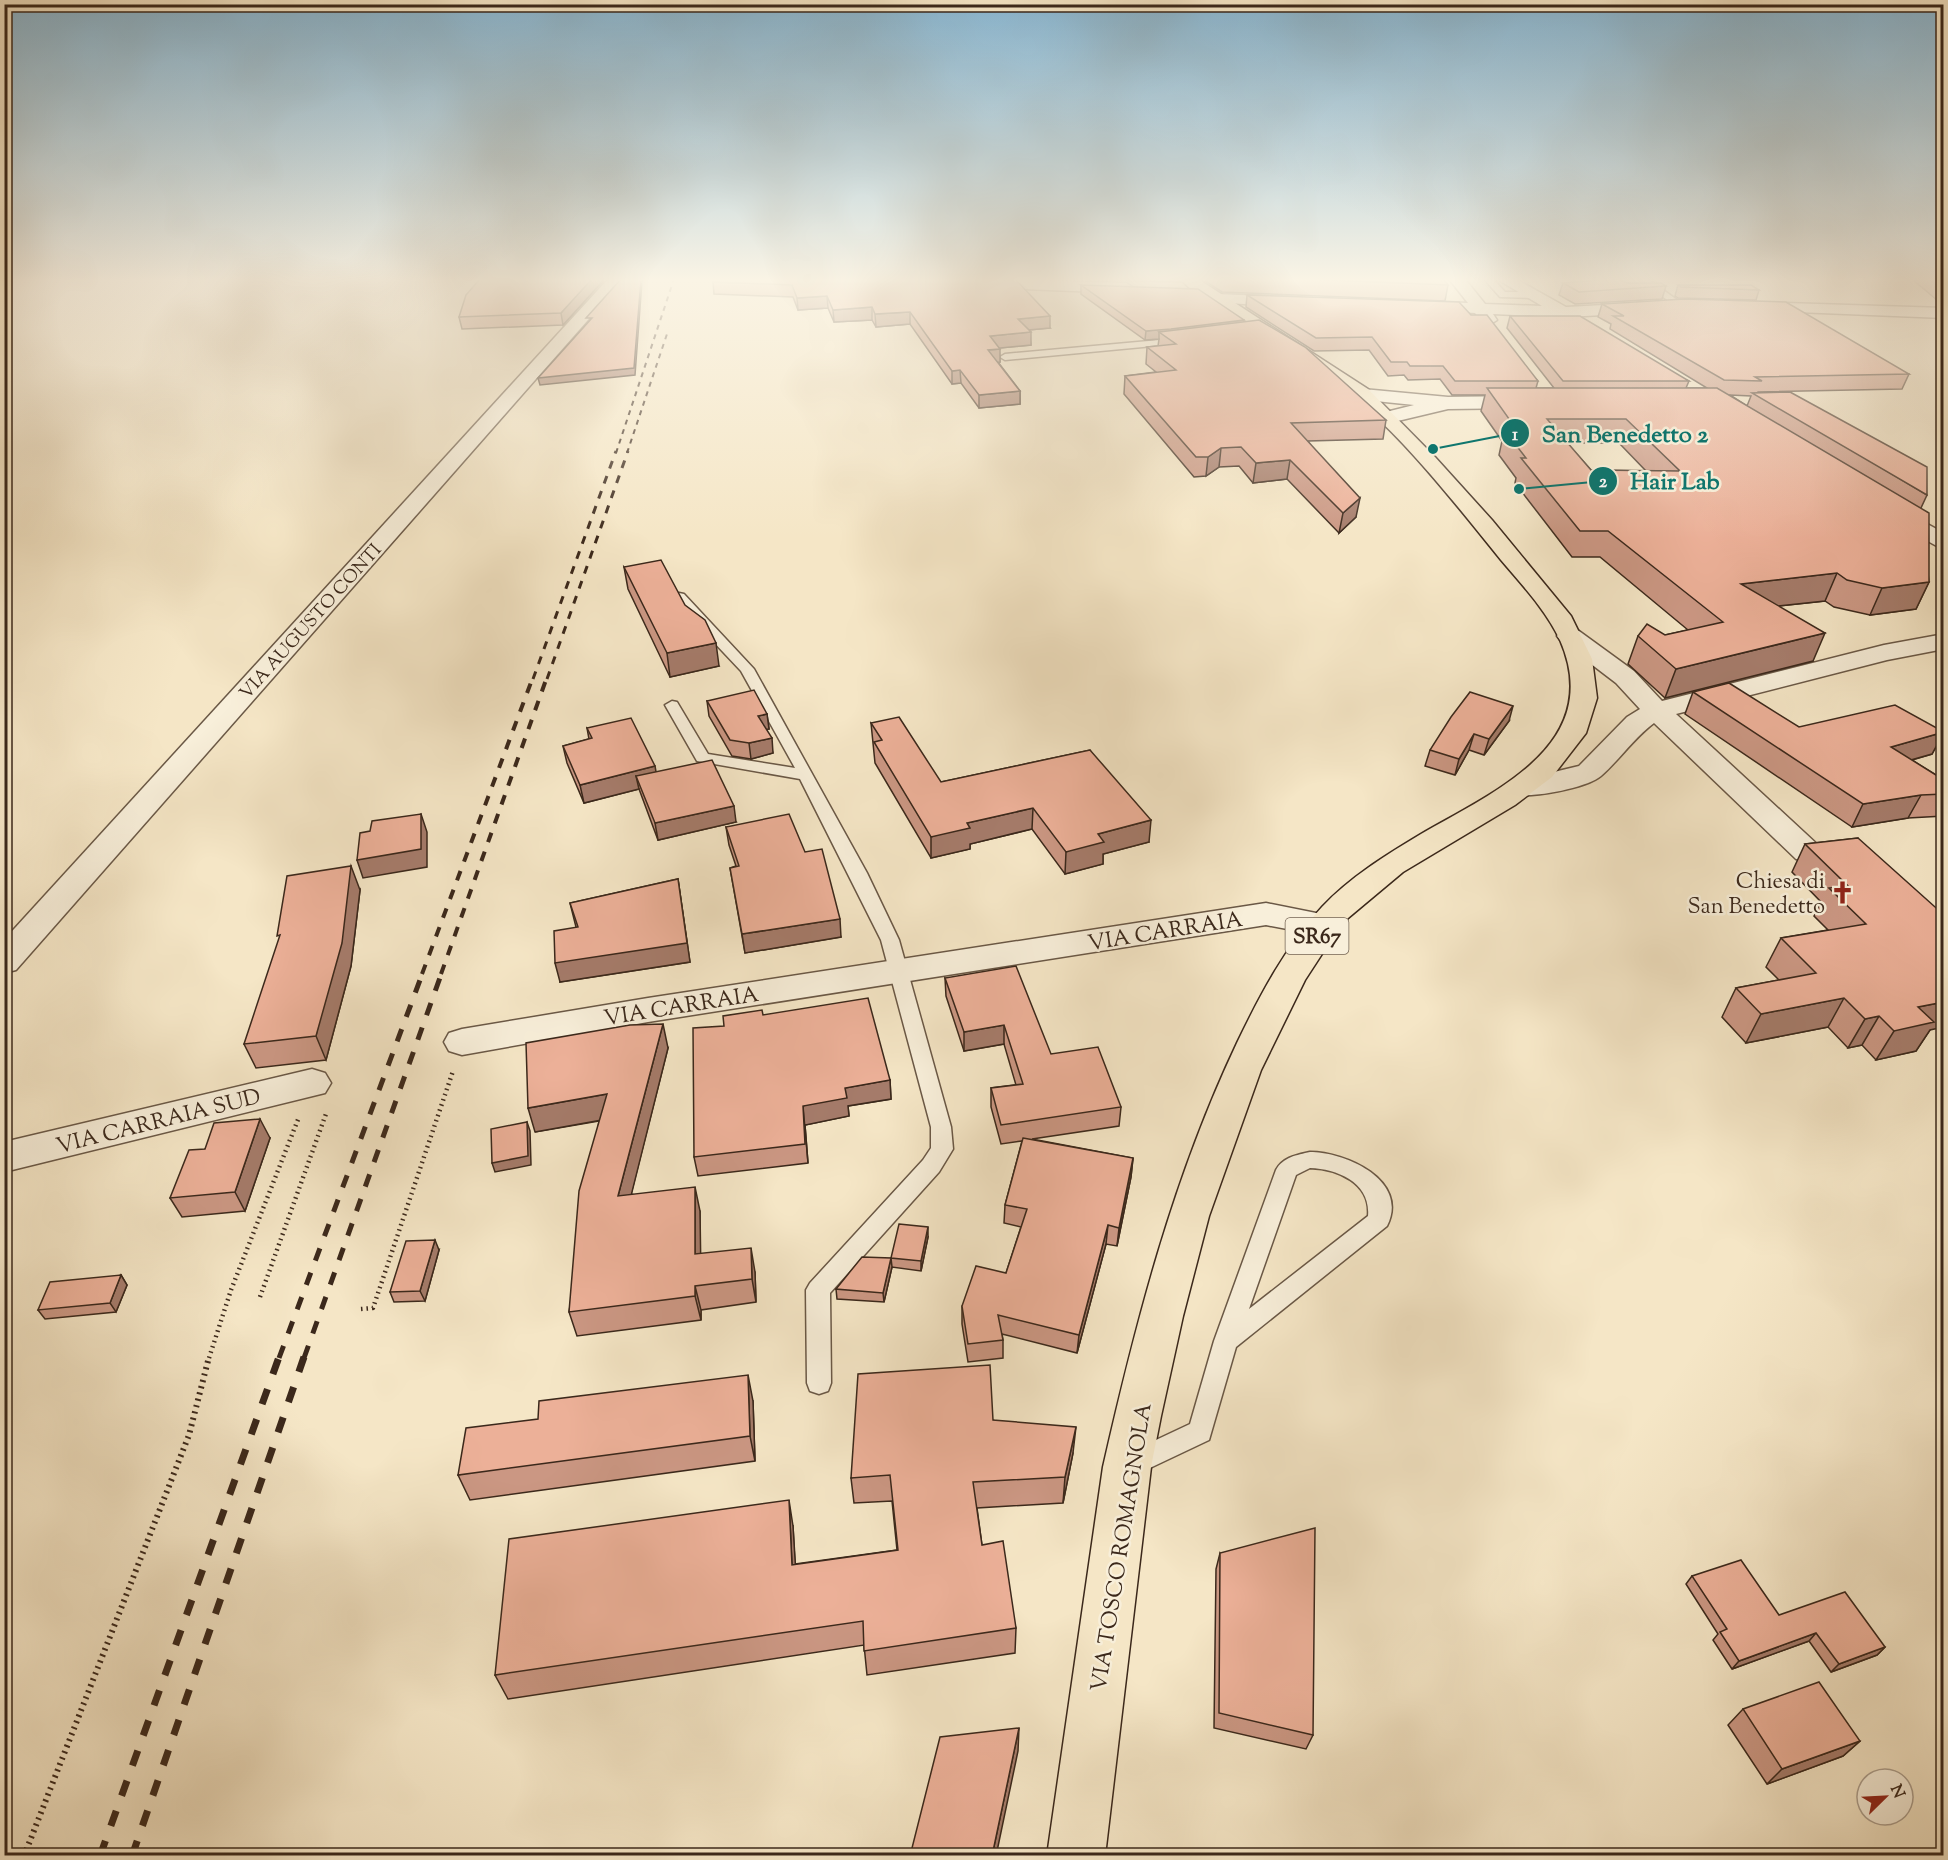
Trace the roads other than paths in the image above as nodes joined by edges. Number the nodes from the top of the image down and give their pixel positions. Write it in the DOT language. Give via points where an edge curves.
graph roads {
  1 [pos="537,366"];
  2 [pos="1312,366"];
  3 [pos="1541,402"];
  4 [pos="1448,403"];
  5 [pos="1374,406"];
  6 [pos="1873,500"];
  7 [pos="1944,543"];
  8 [pos="679,597"];
  9 [pos="1570,636"];
  10 [pos="1944,641"];
  11 [pos="672,705"];
  12 [pos="1656,710"];
  13 [pos="806,775"];
  14 [pos="1522,788"];
  15 [pos="1807,852"];
  16 [pos="1324,925"];
  17 [pos="4,962"];
  18 [pos="899,971"];
  19 [pos="462,1042"];
  20 [pos="312,1083"];
  21 [pos="4,1157"];
  22 [pos="1226,1341"];
  23 [pos="819,1383"];
  24 [pos="1127,1467"];
  25 [pos="1076,1856"];
  1 -- 17 [label="street, VIA AUGUSTO CONTI"];
  2 -- 5 [label="main road, VIA TOSCO ROMAGNOLA / SR67"];
  3 -- 4 [label="street"];
  4 -- 5 [label="street"];
  4 -- 5 [label="street"];
  5 -- 9 [label="main road, VIA TOSCO ROMAGNOLA / SR67" via="1469,506"];
  6 -- 7 [label="street"];
  8 -- 13 [label="lane" via="747,669"];
  9 -- 12 [label="street" via="1606,660"];
  9 -- 14 [label="main road, VIA TOSCO ROMAGNOLA / SR67" via="1584,680 1580,716 1563,747"];
  10 -- 12 [label="street"];
  11 -- 13 [label="lane" via="702,758"];
  12 -- 14 [label="street" via="1637,723 1589,772"];
  12 -- 15 [label="street"];
  13 -- 18 [label="lane" via="878,912"];
  14 -- 16 [label="main road, VIA TOSCO ROMAGNOLA / SR67" via="1372,880"];
  16 -- 18 [label="street, VIA CARRAIA" via="1266,914"];
  16 -- 24 [label="main road, VIA TOSCO ROMAGNOLA / SR67" via="1277,998 1204,1167 1172,1268"];
  18 -- 19 [label="street, VIA CARRAIA"];
  18 -- 23 [label="lane" via="941,1127 942,1149 915,1185 818,1290"];
  20 -- 21 [label="street, VIA CARRAIA SUD"];
  22 -- 22 [label="lane" via="1287,1170 1293,1164 1327,1160 1367,1181 1378,1195 1378,1220"];
  22 -- 24 [label="lane" via="1200,1432"];
  24 -- 25 [label="main road, VIA TOSCO ROMAGNOLA / SR67"];
}
